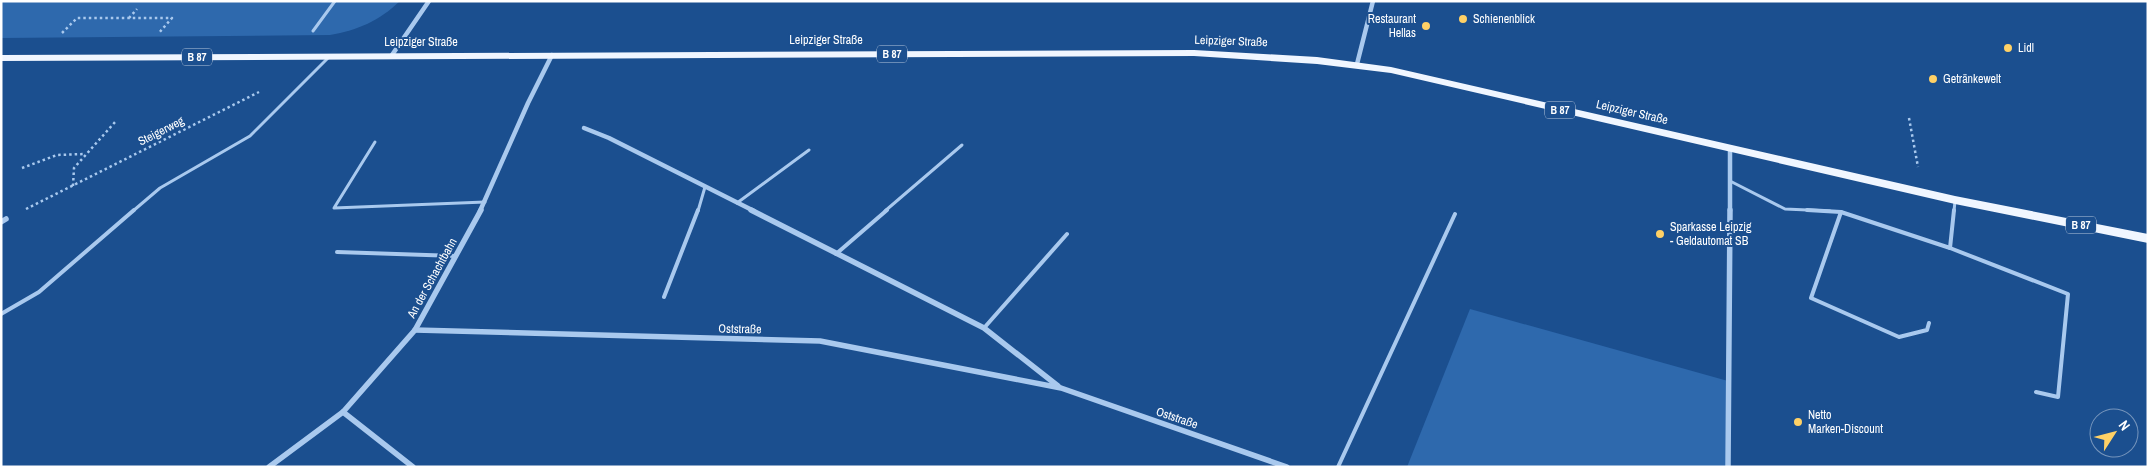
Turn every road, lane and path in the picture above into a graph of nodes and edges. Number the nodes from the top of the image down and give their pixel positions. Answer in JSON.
{"nodes":[{"id":1,"x":335,"y":1,"type":"edge"},
{"id":2,"x":428,"y":1,"type":"edge"},
{"id":3,"x":1373,"y":1,"type":"edge"},
{"id":4,"x":137,"y":9,"type":"dead end"},
{"id":5,"x":128,"y":18,"type":"junction"},
{"id":6,"x":162,"y":28,"type":"dead end"},
{"id":7,"x":66,"y":29,"type":"dead end"},
{"id":8,"x":313,"y":31,"type":"dead end"},
{"id":9,"x":392,"y":55,"type":"junction"},
{"id":10,"x":552,"y":55,"type":"junction"},
{"id":11,"x":329,"y":57,"type":"junction"},
{"id":12,"x":1,"y":58,"type":"edge"},
{"id":13,"x":1357,"y":64,"type":"junction"},
{"id":14,"x":267,"y":88,"type":"dead end"},
{"id":15,"x":1909,"y":118,"type":"dead end"},
{"id":16,"x":116,"y":121,"type":"dead end"},
{"id":17,"x":584,"y":128,"type":"dead end"},
{"id":18,"x":374,"y":142,"type":"dead end"},
{"id":19,"x":962,"y":145,"type":"dead end"},
{"id":20,"x":809,"y":150,"type":"dead end"},
{"id":21,"x":1730,"y":150,"type":"junction"},
{"id":22,"x":86,"y":154,"type":"junction"},
{"id":23,"x":22,"y":168,"type":"dead end"},
{"id":24,"x":1730,"y":181,"type":"junction"},
{"id":25,"x":73,"y":186,"type":"junction"},
{"id":26,"x":705,"y":187,"type":"junction"},
{"id":27,"x":1922,"y":192,"type":"junction"},
{"id":28,"x":1955,"y":200,"type":"junction"},
{"id":29,"x":485,"y":202,"type":"junction"},
{"id":30,"x":737,"y":203,"type":"junction"},
{"id":31,"x":1841,"y":212,"type":"junction"},
{"id":32,"x":1455,"y":214,"type":"dead end"},
{"id":33,"x":4,"y":220,"type":"edge"},
{"id":34,"x":1067,"y":234,"type":"dead end"},
{"id":35,"x":2148,"y":239,"type":"edge"},
{"id":36,"x":1950,"y":248,"type":"junction"},
{"id":37,"x":338,"y":252,"type":"dead end"},
{"id":38,"x":836,"y":254,"type":"junction"},
{"id":39,"x":456,"y":256,"type":"junction"},
{"id":40,"x":664,"y":297,"type":"dead end"},
{"id":41,"x":1,"y":314,"type":"edge"},
{"id":42,"x":1929,"y":324,"type":"dead end"},
{"id":43,"x":984,"y":328,"type":"junction"},
{"id":44,"x":415,"y":330,"type":"junction"},
{"id":45,"x":1061,"y":388,"type":"junction"},
{"id":46,"x":2036,"y":392,"type":"dead end"},
{"id":47,"x":343,"y":412,"type":"junction"},
{"id":48,"x":269,"y":467,"type":"edge"},
{"id":49,"x":413,"y":467,"type":"edge"},
{"id":50,"x":1287,"y":467,"type":"edge"},
{"id":51,"x":1338,"y":467,"type":"edge"},
{"id":52,"x":1728,"y":467,"type":"edge"}],
"edges":[{"from":1,"to":8,"type":"lane"},
{"from":2,"to":9,"type":"street"},
{"from":3,"to":13,"type":"street"},
{"from":4,"to":5,"type":"path"},
{"from":5,"to":6,"type":"path"},
{"from":5,"to":7,"type":"path"},
{"from":9,"to":10,"type":"main road","name":"Leipziger Straße","number":"B 87"},
{"from":9,"to":11,"type":"main road","name":"Leipziger Straße","number":"B 87"},
{"from":10,"to":13,"type":"main road","name":"Leipziger Straße","number":"B 87"},
{"from":10,"to":29,"type":"street","name":"An der Schachtbahn"},
{"from":11,"to":12,"type":"main road","name":"Leipziger Straße","number":"B 87"},
{"from":11,"to":41,"type":"lane"},
{"from":13,"to":21,"type":"main road","name":"Leipziger Straße","number":"B 87"},
{"from":14,"to":25,"type":"path","name":"Steigerweg"},
{"from":15,"to":27,"type":"path"},
{"from":16,"to":22,"type":"path"},
{"from":17,"to":26,"type":"street","name":"Oststraße"},
{"from":18,"to":29,"type":"lane"},
{"from":19,"to":38,"type":"lane"},
{"from":20,"to":30,"type":"lane"},
{"from":21,"to":24,"type":"street"},
{"from":21,"to":27,"type":"main road","name":"Leipziger Straße","number":"B 87"},
{"from":22,"to":23,"type":"path"},
{"from":22,"to":25,"type":"path"},
{"from":24,"to":31,"type":"lane"},
{"from":24,"to":52,"type":"street"},
{"from":25,"to":33,"type":"path","name":"Steigerweg"},
{"from":26,"to":30,"type":"street","name":"Oststraße"},
{"from":26,"to":40,"type":"lane"},
{"from":27,"to":28,"type":"main road","name":"Leipziger Straße","number":"B 87"},
{"from":28,"to":35,"type":"main road","name":"Leipziger Straße","number":"B 87"},
{"from":28,"to":36,"type":"lane"},
{"from":29,"to":39,"type":"street","name":"An der Schachtbahn"},
{"from":30,"to":38,"type":"street","name":"Oststraße"},
{"from":31,"to":36,"type":"lane"},
{"from":31,"to":42,"type":"lane"},
{"from":32,"to":51,"type":"lane"},
{"from":34,"to":43,"type":"lane"},
{"from":36,"to":46,"type":"lane"},
{"from":37,"to":39,"type":"lane"},
{"from":38,"to":43,"type":"street","name":"Oststraße"},
{"from":39,"to":44,"type":"street","name":"An der Schachtbahn"},
{"from":43,"to":45,"type":"street","name":"Oststraße"},
{"from":44,"to":45,"type":"street","name":"Oststraße"},
{"from":44,"to":47,"type":"street","name":"An der Schachtbahn"},
{"from":45,"to":50,"type":"street","name":"Oststraße"},
{"from":47,"to":48,"type":"street","name":"An der Schachtbahn"},
{"from":47,"to":49,"type":"street"}]}
